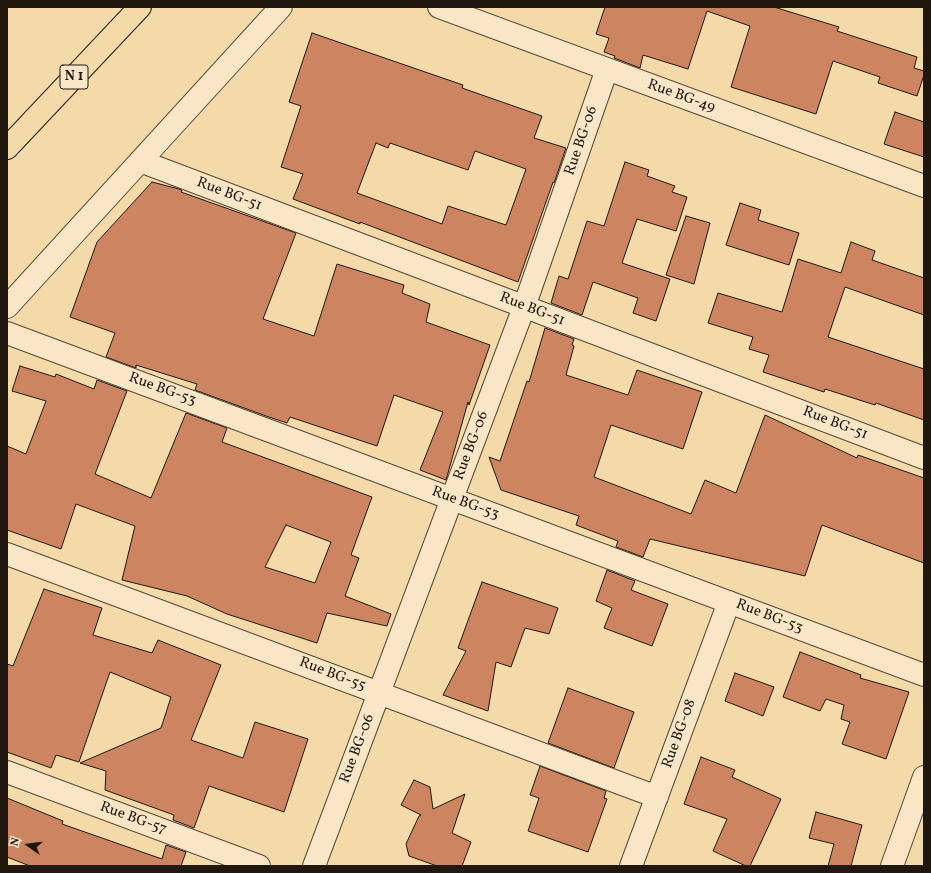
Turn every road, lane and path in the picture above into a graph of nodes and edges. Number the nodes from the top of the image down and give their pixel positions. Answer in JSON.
{"nodes":[{"id":1,"x":140,"y":7,"type":"edge"},
{"id":2,"x":281,"y":7,"type":"edge"},
{"id":3,"x":439,"y":7,"type":"edge"},
{"id":4,"x":607,"y":69,"type":"junction"},
{"id":5,"x":7,"y":148,"type":"edge"},
{"id":6,"x":140,"y":161,"type":"junction"},
{"id":7,"x":924,"y":186,"type":"edge"},
{"id":8,"x":7,"y":307,"type":"edge"},
{"id":9,"x":524,"y":307,"type":"junction"},
{"id":10,"x":7,"y":333,"type":"edge"},
{"id":11,"x":924,"y":458,"type":"edge"},
{"id":12,"x":452,"y":499,"type":"junction"},
{"id":13,"x":7,"y":554,"type":"edge"},
{"id":14,"x":729,"y":602,"type":"junction"},
{"id":15,"x":924,"y":675,"type":"edge"},
{"id":16,"x":380,"y":693,"type":"junction"},
{"id":17,"x":7,"y":772,"type":"edge"},
{"id":18,"x":924,"y":777,"type":"edge"},
{"id":19,"x":657,"y":797,"type":"junction"},
{"id":20,"x":897,"y":864,"type":"edge"},
{"id":21,"x":259,"y":866,"type":"edge"},
{"id":22,"x":314,"y":866,"type":"edge"},
{"id":23,"x":631,"y":866,"type":"edge"}],
"edges":[{"from":1,"to":5,"type":"highway","number":"N 1"},
{"from":2,"to":6,"type":"street"},
{"from":3,"to":4,"type":"street","name":"Rue BG-49"},
{"from":4,"to":7,"type":"street","name":"Rue BG-49"},
{"from":4,"to":9,"type":"street","name":"Rue BG-06"},
{"from":6,"to":8,"type":"street"},
{"from":6,"to":9,"type":"street","name":"Rue BG-51"},
{"from":9,"to":11,"type":"street","name":"Rue BG-51"},
{"from":9,"to":12,"type":"street","name":"Rue BG-06"},
{"from":10,"to":12,"type":"street","name":"Rue BG-53"},
{"from":12,"to":14,"type":"street","name":"Rue BG-53"},
{"from":12,"to":16,"type":"street","name":"Rue BG-06"},
{"from":13,"to":16,"type":"street","name":"Rue BG-55"},
{"from":14,"to":15,"type":"street","name":"Rue BG-53"},
{"from":14,"to":19,"type":"street","name":"Rue BG-08"},
{"from":16,"to":19,"type":"street","name":"Rue BG-55"},
{"from":16,"to":22,"type":"street","name":"Rue BG-06"},
{"from":17,"to":21,"type":"street","name":"Rue BG-57"},
{"from":18,"to":20,"type":"street"},
{"from":19,"to":23,"type":"street","name":"Rue BG-08"}]}
